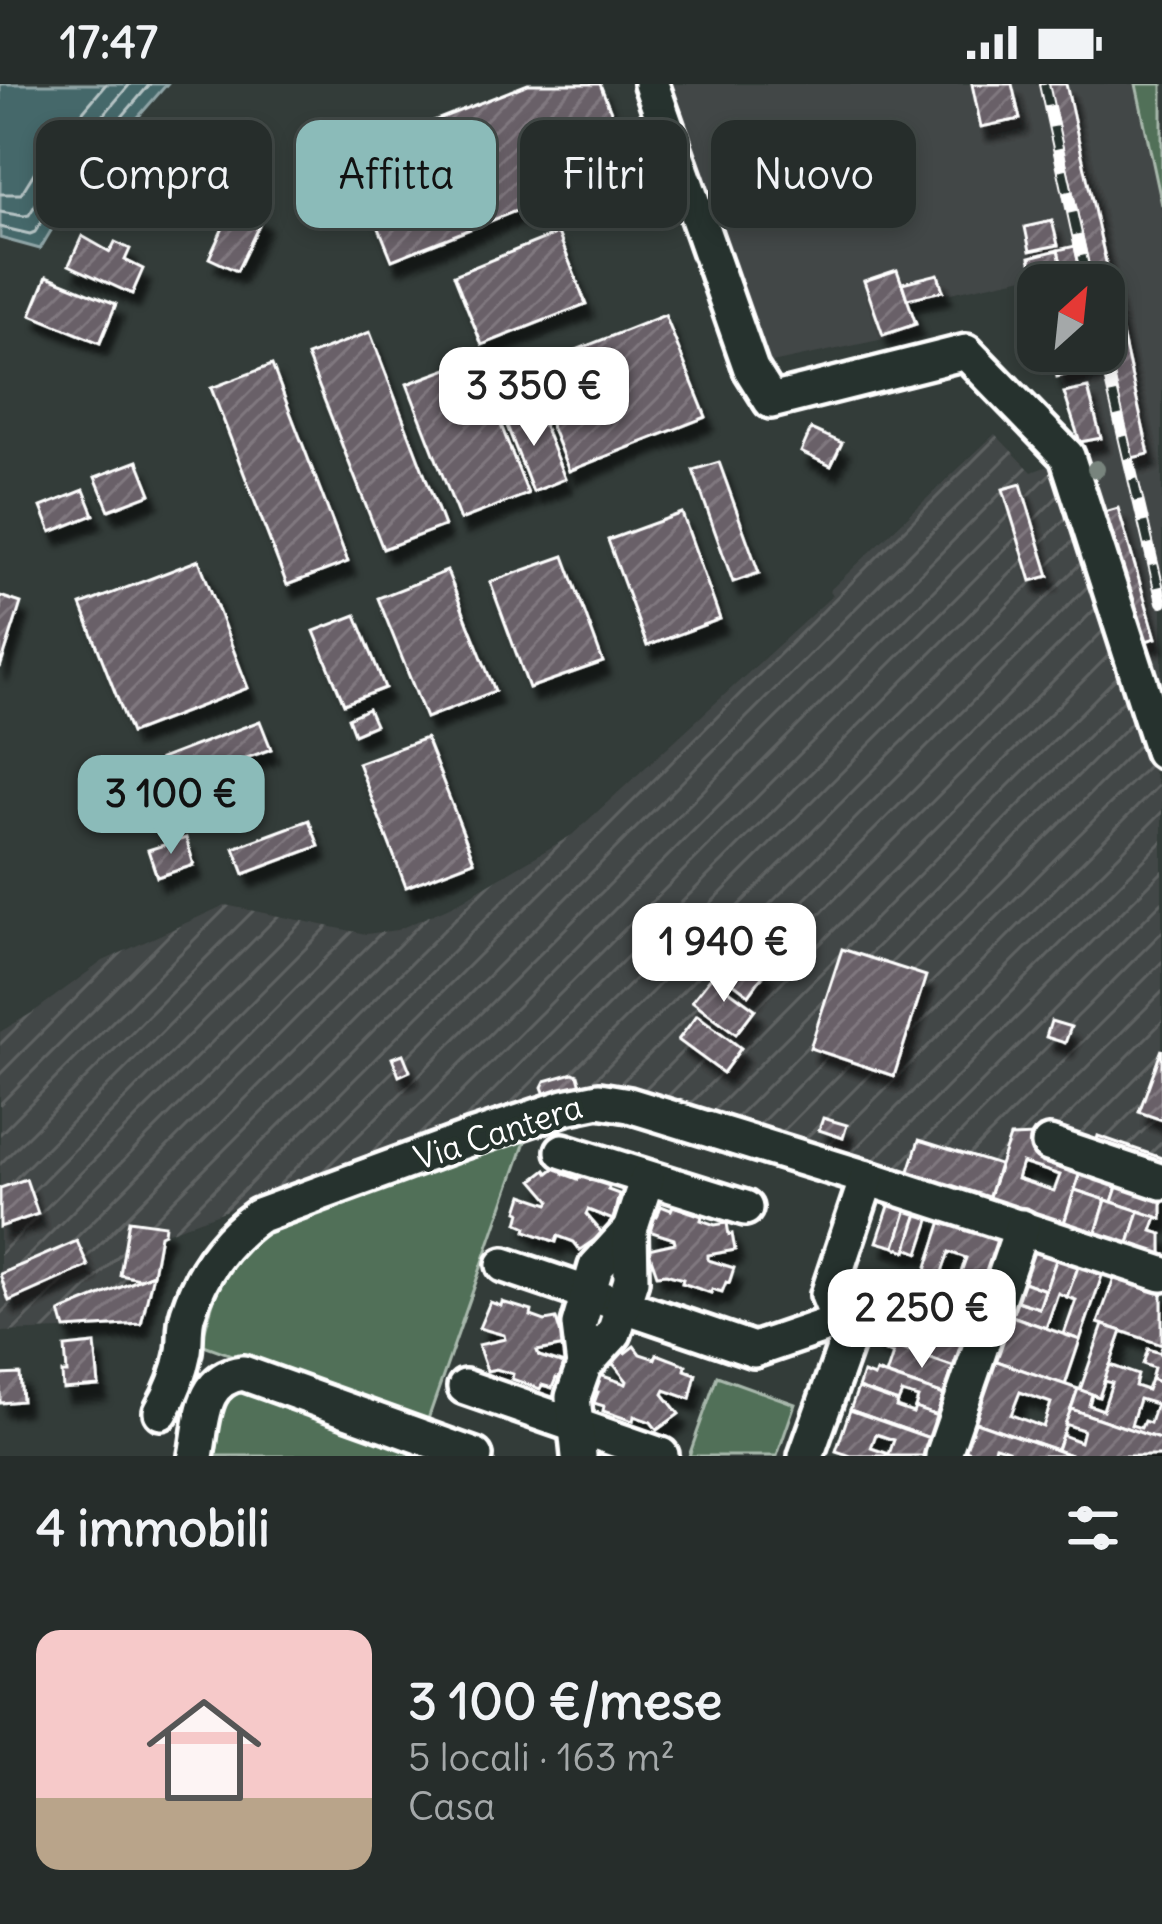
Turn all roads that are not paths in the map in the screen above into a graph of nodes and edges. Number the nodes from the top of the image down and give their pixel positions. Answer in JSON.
{"nodes":[{"id":1,"x":651,"y":84,"type":"edge"},
{"id":2,"x":1162,"y":751,"type":"edge"},
{"id":3,"x":1049,"y":1144,"type":"dead end"},
{"id":4,"x":562,"y":1151,"type":"dead end"},
{"id":5,"x":647,"y":1178,"type":"junction"},
{"id":6,"x":867,"y":1178,"type":"junction"},
{"id":7,"x":1162,"y":1182,"type":"edge"},
{"id":8,"x":745,"y":1208,"type":"dead end"},
{"id":9,"x":1022,"y":1227,"type":"junction"},
{"id":10,"x":630,"y":1230,"type":"junction"},
{"id":11,"x":505,"y":1265,"type":"dead end"},
{"id":12,"x":1162,"y":1274,"type":"edge"},
{"id":13,"x":588,"y":1294,"type":"junction"},
{"id":14,"x":623,"y":1306,"type":"junction"},
{"id":15,"x":839,"y":1321,"type":"junction"},
{"id":16,"x":584,"y":1366,"type":"junction"},
{"id":17,"x":465,"y":1387,"type":"dead end"},
{"id":18,"x":161,"y":1412,"type":"dead end"},
{"id":19,"x":576,"y":1440,"type":"edge"},
{"id":20,"x":661,"y":1454,"type":"edge"},
{"id":21,"x":196,"y":1456,"type":"edge"},
{"id":22,"x":475,"y":1456,"type":"edge"},
{"id":23,"x":806,"y":1456,"type":"edge"},
{"id":24,"x":943,"y":1456,"type":"edge"}],
"edges":[{"from":1,"to":2,"type":"street"},
{"from":3,"to":7,"type":"street"},
{"from":4,"to":5,"type":"street"},
{"from":5,"to":8,"type":"street"},
{"from":5,"to":10,"type":"street"},
{"from":6,"to":9,"type":"street","name":"Via Cantera"},
{"from":6,"to":15,"type":"street"},
{"from":6,"to":18,"type":"street","name":"Via Cantera"},
{"from":9,"to":12,"type":"street","name":"Via Cantera"},
{"from":9,"to":24,"type":"street"},
{"from":10,"to":13,"type":"street"},
{"from":10,"to":14,"type":"street"},
{"from":11,"to":13,"type":"street"},
{"from":13,"to":14,"type":"street"},
{"from":13,"to":16,"type":"street"},
{"from":14,"to":15,"type":"street"},
{"from":14,"to":16,"type":"street"},
{"from":15,"to":23,"type":"street"},
{"from":16,"to":19,"type":"street"},
{"from":17,"to":19,"type":"street"},
{"from":19,"to":20,"type":"street"},
{"from":21,"to":22,"type":"street"}]}
